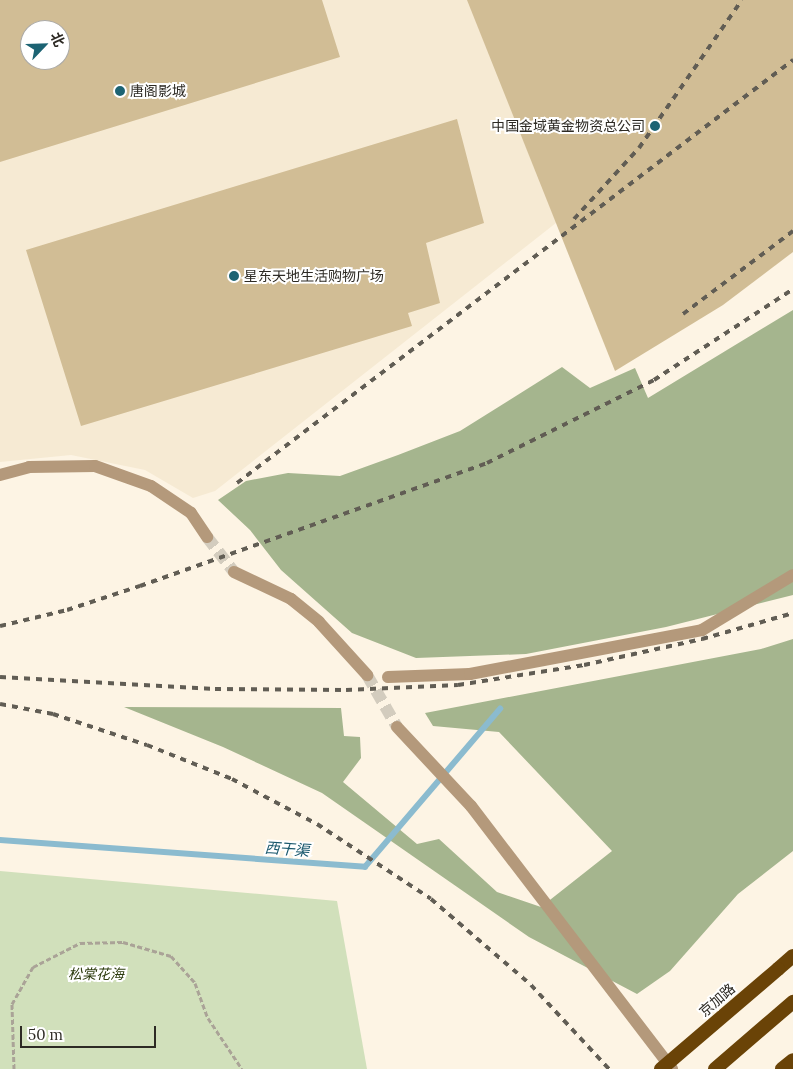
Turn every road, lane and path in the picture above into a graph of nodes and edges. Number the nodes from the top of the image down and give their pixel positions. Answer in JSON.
{"nodes":[{"id":1,"x":0,"y":475,"type":"edge"},
{"id":2,"x":207,"y":537,"type":"tunnel mouth"},
{"id":3,"x":234,"y":572,"type":"tunnel mouth"},
{"id":4,"x":793,"y":575,"type":"edge"},
{"id":5,"x":367,"y":675,"type":"tunnel mouth"},
{"id":6,"x":388,"y":677,"type":"dead end"},
{"id":7,"x":397,"y":727,"type":"tunnel mouth"},
{"id":8,"x":793,"y":956,"type":"edge"},
{"id":9,"x":793,"y":1002,"type":"edge"},
{"id":10,"x":793,"y":1060,"type":"edge"},
{"id":11,"x":14,"y":1069,"type":"edge"},
{"id":12,"x":242,"y":1069,"type":"edge"},
{"id":13,"x":661,"y":1069,"type":"edge"},
{"id":14,"x":672,"y":1069,"type":"edge"},
{"id":15,"x":715,"y":1069,"type":"edge"},
{"id":16,"x":782,"y":1069,"type":"edge"}],
"edges":[{"from":1,"to":2,"type":"street"},
{"from":3,"to":5,"type":"street"},
{"from":4,"to":6,"type":"street"},
{"from":7,"to":14,"type":"street"},
{"from":8,"to":13,"type":"highway","name":"京加路","bridge":true},
{"from":9,"to":15,"type":"highway"},
{"from":10,"to":16,"type":"highway"},
{"from":11,"to":12,"type":"path"}]}
